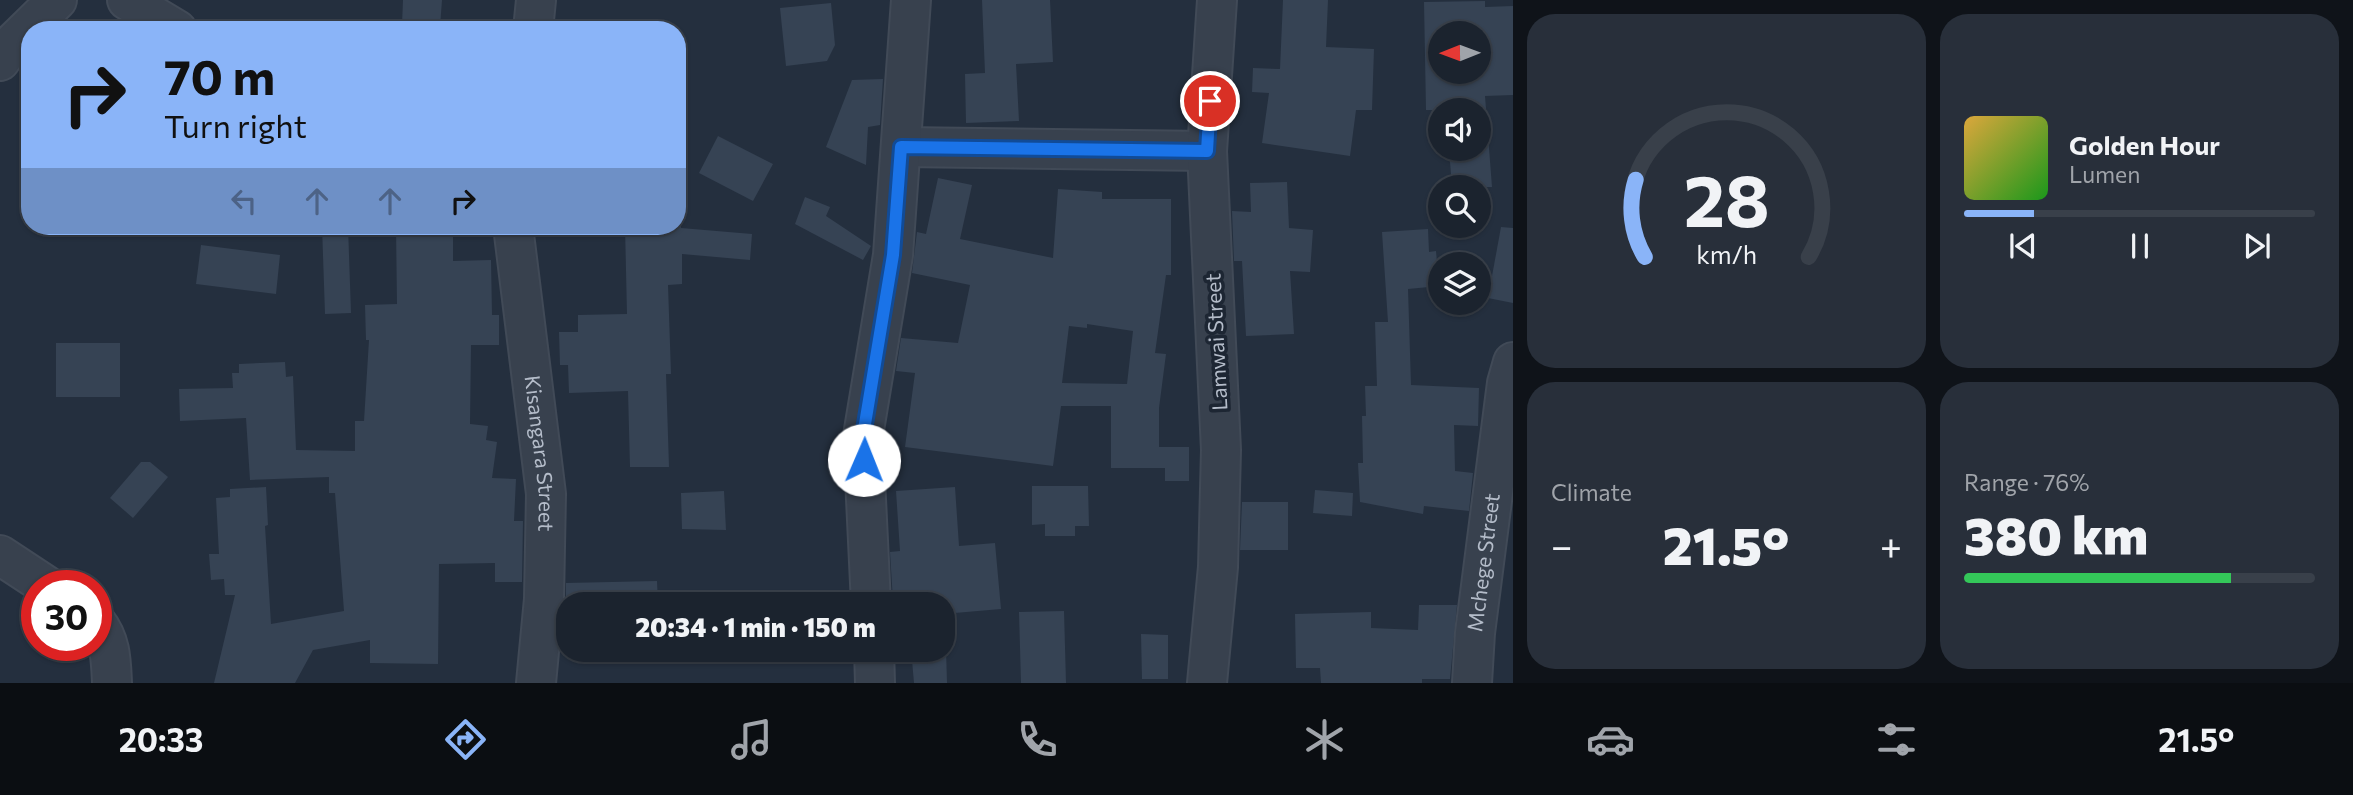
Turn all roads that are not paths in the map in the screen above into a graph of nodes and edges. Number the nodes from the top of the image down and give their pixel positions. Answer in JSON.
{"nodes":[{"id":1,"x":57,"y":0,"type":"edge"},
{"id":2,"x":127,"y":0,"type":"edge"},
{"id":3,"x":536,"y":0,"type":"edge"},
{"id":4,"x":911,"y":0,"type":"edge"},
{"id":5,"x":1217,"y":0,"type":"edge"},
{"id":6,"x":36,"y":21,"type":"edge"},
{"id":7,"x":162,"y":21,"type":"edge"},
{"id":8,"x":534,"y":21,"type":"edge"},
{"id":9,"x":21,"y":35,"type":"edge"},
{"id":10,"x":0,"y":61,"type":"edge"},
{"id":11,"x":901,"y":147,"type":"junction"},
{"id":12,"x":1207,"y":151,"type":"junction"},
{"id":13,"x":514,"y":235,"type":"edge"},
{"id":14,"x":1513,"y":362,"type":"edge"},
{"id":15,"x":0,"y":555,"type":"edge"},
{"id":16,"x":23,"y":570,"type":"edge"},
{"id":17,"x":871,"y":592,"type":"edge"},
{"id":18,"x":111,"y":661,"type":"edge"},
{"id":19,"x":875,"y":662,"type":"edge"},
{"id":20,"x":112,"y":683,"type":"edge"},
{"id":21,"x":536,"y":683,"type":"edge"},
{"id":22,"x":876,"y":683,"type":"edge"},
{"id":23,"x":1207,"y":683,"type":"edge"},
{"id":24,"x":1472,"y":683,"type":"edge"}],
"edges":[{"from":1,"to":6,"type":"street"},
{"from":2,"to":7,"type":"street"},
{"from":3,"to":8,"type":"street"},
{"from":4,"to":11,"type":"street"},
{"from":5,"to":12,"type":"street","name":"Lamwai Street"},
{"from":9,"to":10,"type":"street"},
{"from":11,"to":12,"type":"street"},
{"from":11,"to":17,"type":"street"},
{"from":12,"to":23,"type":"street","name":"Lamwai Street"},
{"from":13,"to":21,"type":"street","name":"Kisangara Street"},
{"from":14,"to":24,"type":"street","name":"Mchege Street"},
{"from":15,"to":16,"type":"street"},
{"from":18,"to":20,"type":"street"},
{"from":19,"to":22,"type":"street"}]}
